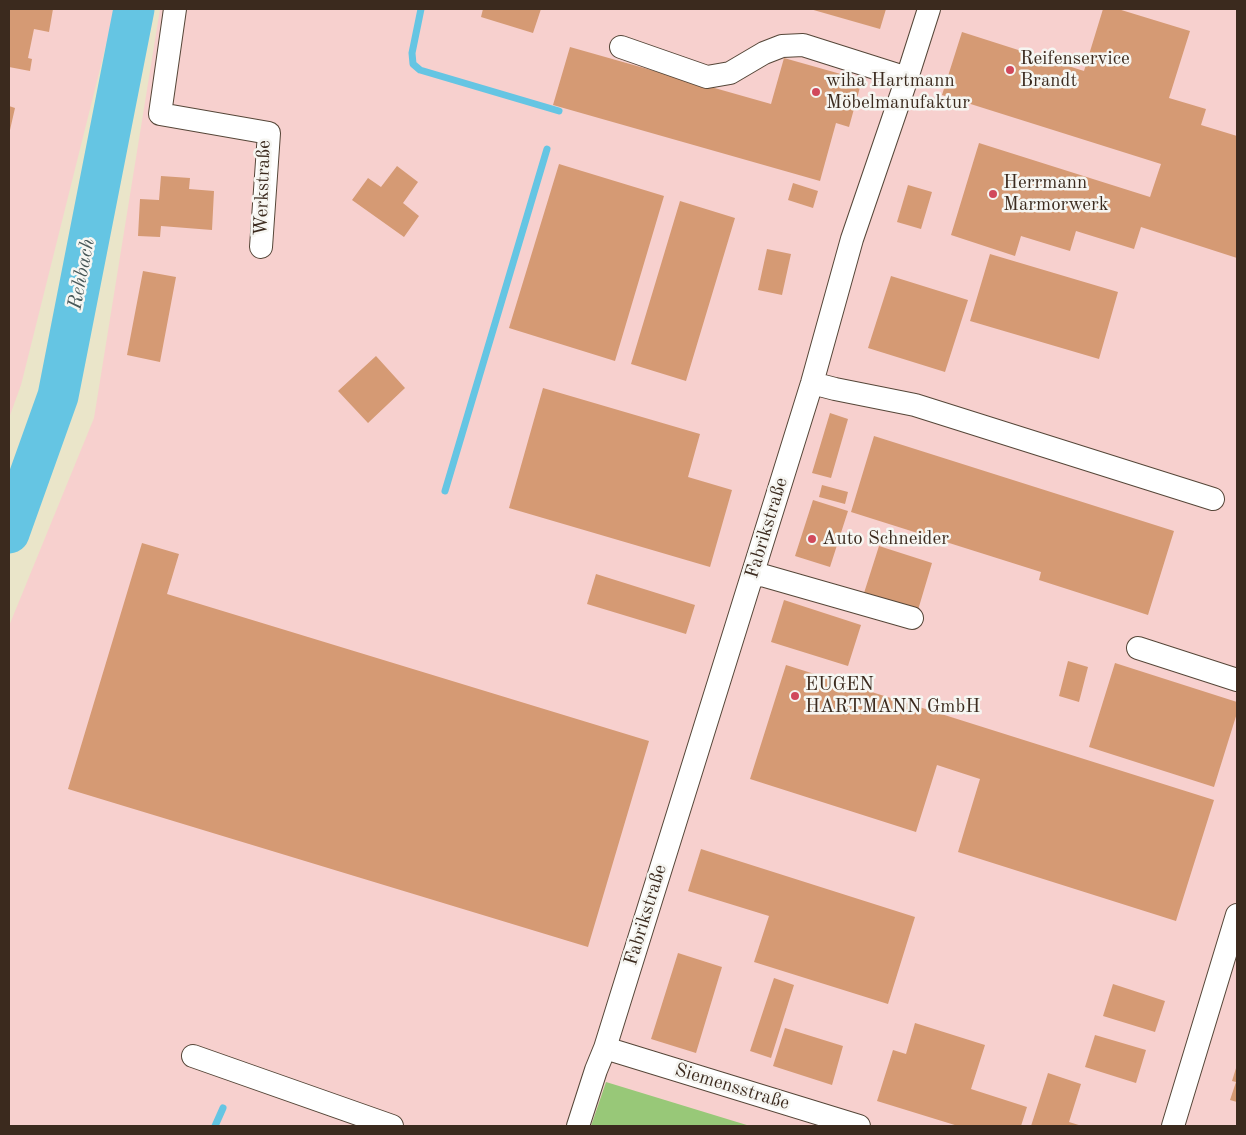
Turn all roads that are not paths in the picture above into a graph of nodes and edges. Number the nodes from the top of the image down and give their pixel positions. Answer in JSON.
{"nodes":[{"id":1,"x":175,"y":9,"type":"edge"},
{"id":2,"x":929,"y":9,"type":"edge"},
{"id":3,"x":621,"y":47,"type":"dead end"},
{"id":4,"x":907,"y":78,"type":"junction"},
{"id":5,"x":261,"y":247,"type":"dead end"},
{"id":6,"x":812,"y":383,"type":"junction"},
{"id":7,"x":1213,"y":499,"type":"dead end"},
{"id":8,"x":752,"y":574,"type":"junction"},
{"id":9,"x":912,"y":618,"type":"dead end"},
{"id":10,"x":1138,"y":648,"type":"dead end"},
{"id":11,"x":1237,"y":680,"type":"edge"},
{"id":12,"x":1237,"y":915,"type":"edge"},
{"id":13,"x":605,"y":1048,"type":"junction"},
{"id":14,"x":193,"y":1056,"type":"dead end"},
{"id":15,"x":392,"y":1126,"type":"edge"},
{"id":16,"x":578,"y":1126,"type":"edge"},
{"id":17,"x":859,"y":1126,"type":"edge"},
{"id":18,"x":1173,"y":1126,"type":"edge"}],
"edges":[{"from":1,"to":5,"type":"street","name":"Werkstraße"},
{"from":2,"to":4,"type":"street","name":"Fabrikstraße"},
{"from":3,"to":4,"type":"street"},
{"from":4,"to":6,"type":"street","name":"Fabrikstraße"},
{"from":6,"to":7,"type":"street"},
{"from":6,"to":8,"type":"street","name":"Fabrikstraße"},
{"from":8,"to":9,"type":"street"},
{"from":8,"to":13,"type":"street","name":"Fabrikstraße"},
{"from":10,"to":11,"type":"street"},
{"from":12,"to":18,"type":"street"},
{"from":13,"to":16,"type":"street","name":"Fabrikstraße"},
{"from":13,"to":17,"type":"street","name":"Siemensstraße"},
{"from":14,"to":15,"type":"street"}]}
